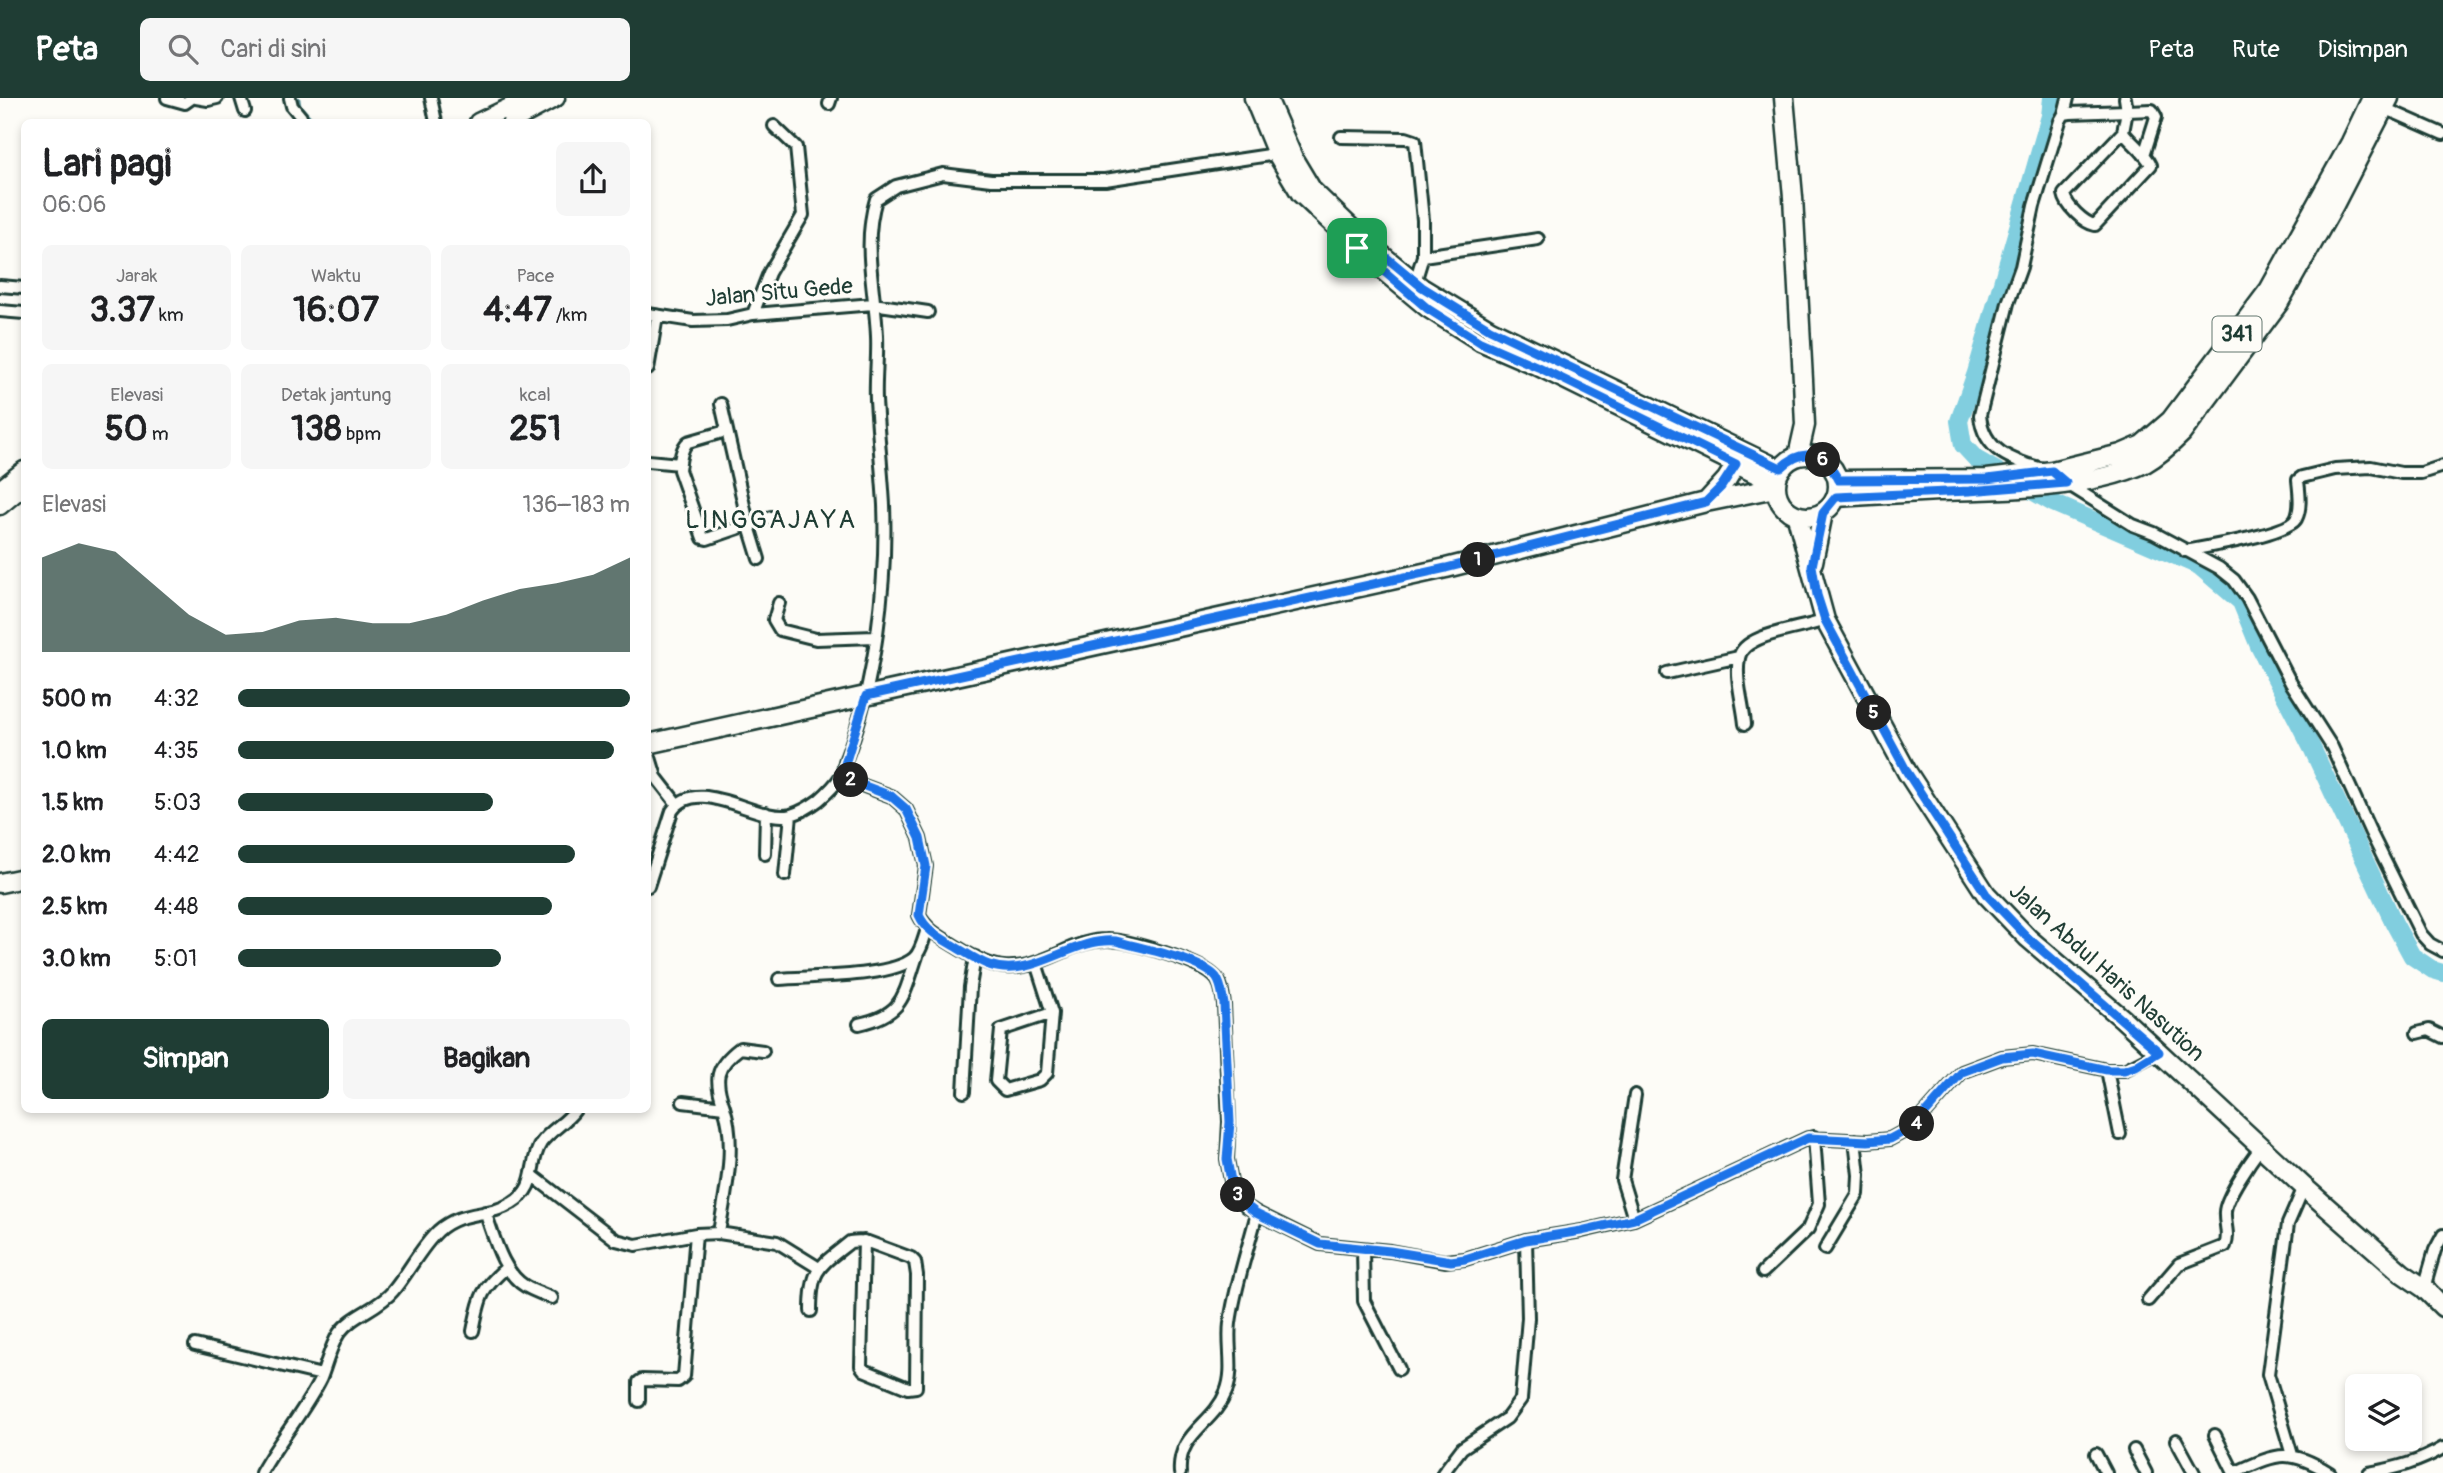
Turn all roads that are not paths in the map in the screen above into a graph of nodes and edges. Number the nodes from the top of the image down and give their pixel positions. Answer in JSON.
{"nodes":[{"id":1,"x":167,"y":98,"type":"edge"},
{"id":2,"x":194,"y":98,"type":"edge"},
{"id":3,"x":217,"y":98,"type":"edge"},
{"id":4,"x":241,"y":98,"type":"edge"},
{"id":5,"x":290,"y":98,"type":"edge"},
{"id":6,"x":430,"y":98,"type":"edge"},
{"id":7,"x":528,"y":98,"type":"edge"},
{"id":8,"x":556,"y":98,"type":"edge"},
{"id":9,"x":1253,"y":98,"type":"edge"},
{"id":10,"x":1268,"y":98,"type":"edge"},
{"id":11,"x":1784,"y":98,"type":"edge"},
{"id":12,"x":2068,"y":98,"type":"edge"},
{"id":13,"x":2085,"y":98,"type":"edge"},
{"id":14,"x":2125,"y":98,"type":"edge"},
{"id":15,"x":2382,"y":101,"type":"edge"},
{"id":16,"x":245,"y":111,"type":"dead end"},
{"id":17,"x":2086,"y":111,"type":"junction"},
{"id":18,"x":2127,"y":111,"type":"junction"},
{"id":19,"x":2064,"y":114,"type":"junction"},
{"id":20,"x":301,"y":117,"type":"dead end"},
{"id":21,"x":435,"y":119,"type":"edge"},
{"id":22,"x":484,"y":119,"type":"edge"},
{"id":23,"x":517,"y":119,"type":"edge"},
{"id":24,"x":774,"y":125,"type":"dead end"},
{"id":25,"x":2123,"y":132,"type":"junction"},
{"id":26,"x":2443,"y":134,"type":"edge"},
{"id":27,"x":1341,"y":137,"type":"dead end"},
{"id":28,"x":1276,"y":153,"type":"junction"},
{"id":29,"x":2144,"y":155,"type":"junction"},
{"id":30,"x":1538,"y":239,"type":"dead end"},
{"id":31,"x":1361,"y":243,"type":"junction"},
{"id":32,"x":1423,"y":256,"type":"junction"},
{"id":33,"x":1415,"y":282,"type":"junction"},
{"id":34,"x":0,"y":286,"type":"edge"},
{"id":35,"x":21,"y":288,"type":"edge"},
{"id":36,"x":873,"y":304,"type":"junction"},
{"id":37,"x":0,"y":311,"type":"edge"},
{"id":38,"x":21,"y":313,"type":"edge"},
{"id":39,"x":928,"y":313,"type":"dead end"},
{"id":40,"x":753,"y":314,"type":"junction"},
{"id":41,"x":652,"y":315,"type":"edge"},
{"id":42,"x":1485,"y":335,"type":"junction"},
{"id":43,"x":721,"y":404,"type":"dead end"},
{"id":44,"x":1805,"y":425,"type":"junction"},
{"id":45,"x":726,"y":431,"type":"junction"},
{"id":46,"x":1798,"y":456,"type":"junction"},
{"id":47,"x":1821,"y":458,"type":"junction"},
{"id":48,"x":651,"y":462,"type":"edge"},
{"id":49,"x":1736,"y":464,"type":"junction"},
{"id":50,"x":2443,"y":466,"type":"edge"},
{"id":51,"x":651,"y":467,"type":"edge"},
{"id":52,"x":679,"y":467,"type":"junction"},
{"id":53,"x":21,"y":472,"type":"edge"},
{"id":54,"x":1777,"y":480,"type":"junction"},
{"id":55,"x":2056,"y":480,"type":"junction"},
{"id":56,"x":2018,"y":482,"type":"junction"},
{"id":57,"x":1967,"y":485,"type":"junction"},
{"id":58,"x":21,"y":488,"type":"edge"},
{"id":59,"x":0,"y":489,"type":"edge"},
{"id":60,"x":1837,"y":489,"type":"junction"},
{"id":61,"x":1742,"y":496,"type":"junction"},
{"id":62,"x":1706,"y":502,"type":"junction"},
{"id":63,"x":0,"y":506,"type":"edge"},
{"id":64,"x":1791,"y":512,"type":"junction"},
{"id":65,"x":1823,"y":513,"type":"junction"},
{"id":66,"x":771,"y":517,"type":"dead end"},
{"id":67,"x":748,"y":523,"type":"junction"},
{"id":68,"x":2185,"y":551,"type":"junction"},
{"id":69,"x":759,"y":559,"type":"dead end"},
{"id":70,"x":1812,"y":566,"type":"junction"},
{"id":71,"x":779,"y":603,"type":"dead end"},
{"id":72,"x":1825,"y":620,"type":"junction"},
{"id":73,"x":875,"y":637,"type":"junction"},
{"id":74,"x":1739,"y":657,"type":"junction"},
{"id":75,"x":1667,"y":673,"type":"dead end"},
{"id":76,"x":866,"y":696,"type":"junction"},
{"id":77,"x":1745,"y":724,"type":"dead end"},
{"id":78,"x":651,"y":743,"type":"edge"},
{"id":79,"x":651,"y":761,"type":"edge"},
{"id":80,"x":841,"y":777,"type":"junction"},
{"id":81,"x":677,"y":804,"type":"junction"},
{"id":82,"x":766,"y":813,"type":"junction"},
{"id":83,"x":791,"y":815,"type":"junction"},
{"id":84,"x":765,"y":854,"type":"dead end"},
{"id":85,"x":651,"y":876,"type":"edge"},
{"id":86,"x":785,"y":876,"type":"dead end"},
{"id":87,"x":21,"y":879,"type":"edge"},
{"id":88,"x":0,"y":883,"type":"edge"},
{"id":89,"x":927,"y":929,"type":"junction"},
{"id":90,"x":2443,"y":951,"type":"edge"},
{"id":91,"x":917,"y":956,"type":"junction"},
{"id":92,"x":975,"y":957,"type":"junction"},
{"id":93,"x":1036,"y":963,"type":"junction"},
{"id":94,"x":779,"y":979,"type":"dead end"},
{"id":95,"x":1052,"y":1013,"type":"junction"},
{"id":96,"x":859,"y":1024,"type":"dead end"},
{"id":97,"x":2417,"y":1033,"type":"dead end"},
{"id":98,"x":2443,"y":1037,"type":"edge"},
{"id":99,"x":763,"y":1051,"type":"dead end"},
{"id":100,"x":2159,"y":1052,"type":"junction"},
{"id":101,"x":2107,"y":1070,"type":"junction"},
{"id":102,"x":964,"y":1092,"type":"dead end"},
{"id":103,"x":1635,"y":1095,"type":"dead end"},
{"id":104,"x":683,"y":1102,"type":"dead end"},
{"id":105,"x":724,"y":1107,"type":"junction"},
{"id":106,"x":573,"y":1113,"type":"edge"},
{"id":107,"x":2119,"y":1134,"type":"dead end"},
{"id":108,"x":1814,"y":1137,"type":"junction"},
{"id":109,"x":1856,"y":1140,"type":"junction"},
{"id":110,"x":2261,"y":1147,"type":"junction"},
{"id":111,"x":533,"y":1176,"type":"junction"},
{"id":112,"x":2304,"y":1187,"type":"junction"},
{"id":113,"x":485,"y":1212,"type":"junction"},
{"id":114,"x":1256,"y":1213,"type":"junction"},
{"id":115,"x":1634,"y":1219,"type":"junction"},
{"id":116,"x":719,"y":1233,"type":"junction"},
{"id":117,"x":696,"y":1234,"type":"junction"},
{"id":118,"x":2443,"y":1235,"type":"edge"},
{"id":119,"x":1526,"y":1240,"type":"junction"},
{"id":120,"x":864,"y":1241,"type":"junction"},
{"id":121,"x":1363,"y":1249,"type":"junction"},
{"id":122,"x":1825,"y":1249,"type":"dead end"},
{"id":123,"x":507,"y":1267,"type":"junction"},
{"id":124,"x":818,"y":1268,"type":"junction"},
{"id":125,"x":1763,"y":1272,"type":"dead end"},
{"id":126,"x":2424,"y":1288,"type":"junction"},
{"id":127,"x":552,"y":1297,"type":"dead end"},
{"id":128,"x":2148,"y":1300,"type":"dead end"},
{"id":129,"x":2443,"y":1307,"type":"edge"},
{"id":130,"x":811,"y":1311,"type":"dead end"},
{"id":131,"x":473,"y":1332,"type":"dead end"},
{"id":132,"x":195,"y":1345,"type":"dead end"},
{"id":133,"x":1399,"y":1369,"type":"dead end"},
{"id":134,"x":322,"y":1375,"type":"junction"},
{"id":135,"x":639,"y":1401,"type":"dead end"},
{"id":136,"x":2215,"y":1436,"type":"dead end"},
{"id":137,"x":2176,"y":1440,"type":"dead end"},
{"id":138,"x":2443,"y":1448,"type":"edge"},
{"id":139,"x":2134,"y":1450,"type":"dead end"},
{"id":140,"x":2096,"y":1454,"type":"dead end"},
{"id":141,"x":2292,"y":1455,"type":"junction"},
{"id":142,"x":261,"y":1473,"type":"edge"},
{"id":143,"x":1180,"y":1473,"type":"edge"},
{"id":144,"x":1443,"y":1473,"type":"edge"},
{"id":145,"x":2106,"y":1473,"type":"edge"},
{"id":146,"x":2146,"y":1473,"type":"edge"},
{"id":147,"x":2194,"y":1473,"type":"edge"},
{"id":148,"x":2234,"y":1473,"type":"edge"},
{"id":149,"x":2330,"y":1473,"type":"edge"},
{"id":150,"x":2369,"y":1473,"type":"edge"}],
"edges":[{"from":1,"to":2,"type":"street"},
{"from":2,"to":3,"type":"street"},
{"from":4,"to":16,"type":"street"},
{"from":5,"to":20,"type":"street"},
{"from":6,"to":21,"type":"street"},
{"from":7,"to":22,"type":"street"},
{"from":8,"to":23,"type":"street"},
{"from":9,"to":28,"type":"street"},
{"from":10,"to":31,"type":"street"},
{"from":11,"to":44,"type":"main road"},
{"from":12,"to":19,"type":"street"},
{"from":13,"to":17,"type":"street"},
{"from":14,"to":18,"type":"street"},
{"from":15,"to":26,"type":"street"},
{"from":15,"to":55,"type":"main road","number":"341"},
{"from":17,"to":18,"type":"street"},
{"from":17,"to":19,"type":"street"},
{"from":18,"to":25,"type":"street"},
{"from":18,"to":29,"type":"street"},
{"from":19,"to":55,"type":"street"},
{"from":24,"to":40,"type":"street"},
{"from":25,"to":29,"type":"street"},
{"from":25,"to":29,"type":"street"},
{"from":27,"to":32,"type":"street"},
{"from":28,"to":31,"type":"street"},
{"from":28,"to":36,"type":"street"},
{"from":30,"to":32,"type":"street"},
{"from":31,"to":33,"type":"street"},
{"from":31,"to":42,"type":"street"},
{"from":32,"to":33,"type":"street"},
{"from":33,"to":42,"type":"street"},
{"from":34,"to":35,"type":"street"},
{"from":36,"to":39,"type":"street","name":"Jalan Situ Gede"},
{"from":36,"to":40,"type":"street","name":"Jalan Situ Gede"},
{"from":36,"to":73,"type":"street"},
{"from":37,"to":38,"type":"street"},
{"from":40,"to":41,"type":"street","name":"Jalan Situ Gede"},
{"from":42,"to":49,"type":"street"},
{"from":42,"to":54,"type":"street"},
{"from":43,"to":45,"type":"street"},
{"from":44,"to":46,"type":"main road"},
{"from":44,"to":47,"type":"main road"},
{"from":45,"to":52,"type":"street"},
{"from":45,"to":67,"type":"street"},
{"from":46,"to":47,"type":"main road"},
{"from":46,"to":54,"type":"main road"},
{"from":47,"to":60,"type":"main road"},
{"from":48,"to":52,"type":"street"},
{"from":49,"to":54,"type":"street"},
{"from":49,"to":62,"type":"main road"},
{"from":50,"to":68,"type":"street"},
{"from":51,"to":52,"type":"street"},
{"from":52,"to":67,"type":"street"},
{"from":53,"to":59,"type":"street"},
{"from":54,"to":61,"type":"main road"},
{"from":54,"to":64,"type":"main road"},
{"from":55,"to":56,"type":"main road","number":"341"},
{"from":55,"to":68,"type":"street"},
{"from":56,"to":57,"type":"main road","number":"341"},
{"from":56,"to":57,"type":"main road","number":"341"},
{"from":57,"to":60,"type":"main road","number":"341"},
{"from":58,"to":63,"type":"street"},
{"from":60,"to":65,"type":"main road"},
{"from":61,"to":62,"type":"main road"},
{"from":61,"to":64,"type":"main road"},
{"from":62,"to":76,"type":"main road"},
{"from":64,"to":65,"type":"main road"},
{"from":64,"to":70,"type":"main road","name":"Jalan Abdul Haris Nasution"},
{"from":65,"to":70,"type":"main road"},
{"from":66,"to":67,"type":"street"},
{"from":67,"to":69,"type":"street"},
{"from":68,"to":90,"type":"street"},
{"from":70,"to":72,"type":"main road","name":"Jalan Abdul Haris Nasution"},
{"from":71,"to":73,"type":"street"},
{"from":72,"to":74,"type":"street"},
{"from":72,"to":100,"type":"main road","name":"Jalan Abdul Haris Nasution"},
{"from":73,"to":76,"type":"street"},
{"from":74,"to":75,"type":"street"},
{"from":74,"to":77,"type":"street"},
{"from":76,"to":78,"type":"main road"},
{"from":76,"to":80,"type":"street"},
{"from":79,"to":81,"type":"street"},
{"from":80,"to":83,"type":"street"},
{"from":80,"to":89,"type":"street"},
{"from":81,"to":82,"type":"street"},
{"from":81,"to":85,"type":"street"},
{"from":82,"to":83,"type":"street"},
{"from":82,"to":84,"type":"street"},
{"from":83,"to":86,"type":"street"},
{"from":87,"to":88,"type":"main road"},
{"from":89,"to":91,"type":"street"},
{"from":89,"to":92,"type":"street"},
{"from":91,"to":94,"type":"street"},
{"from":91,"to":96,"type":"street"},
{"from":92,"to":93,"type":"street"},
{"from":92,"to":102,"type":"street"},
{"from":93,"to":95,"type":"street"},
{"from":93,"to":114,"type":"street"},
{"from":95,"to":95,"type":"street"},
{"from":97,"to":98,"type":"street"},
{"from":99,"to":105,"type":"street"},
{"from":100,"to":101,"type":"street"},
{"from":100,"to":110,"type":"main road","name":"Jalan Abdul Haris Nasution"},
{"from":101,"to":107,"type":"street"},
{"from":101,"to":109,"type":"street"},
{"from":103,"to":115,"type":"street"},
{"from":104,"to":105,"type":"street"},
{"from":105,"to":116,"type":"street"},
{"from":106,"to":111,"type":"street"},
{"from":108,"to":109,"type":"street"},
{"from":108,"to":115,"type":"street"},
{"from":108,"to":125,"type":"street"},
{"from":109,"to":122,"type":"street"},
{"from":110,"to":112,"type":"main road","name":"Jalan Abdul Haris Nasution"},
{"from":110,"to":128,"type":"street"},
{"from":111,"to":113,"type":"street"},
{"from":111,"to":117,"type":"street"},
{"from":112,"to":126,"type":"main road","name":"Jalan Abdul Haris Nasution"},
{"from":112,"to":141,"type":"street"},
{"from":113,"to":123,"type":"street"},
{"from":113,"to":134,"type":"street"},
{"from":114,"to":121,"type":"street"},
{"from":114,"to":143,"type":"street"},
{"from":115,"to":119,"type":"street"},
{"from":116,"to":117,"type":"street"},
{"from":116,"to":124,"type":"street"},
{"from":117,"to":135,"type":"street"},
{"from":118,"to":126,"type":"street"},
{"from":119,"to":121,"type":"street"},
{"from":119,"to":144,"type":"street"},
{"from":120,"to":120,"type":"street"},
{"from":120,"to":124,"type":"street"},
{"from":121,"to":133,"type":"street"},
{"from":123,"to":127,"type":"street"},
{"from":123,"to":131,"type":"street"},
{"from":124,"to":130,"type":"street"},
{"from":126,"to":129,"type":"main road","name":"Jalan Abdul Haris Nasution"},
{"from":132,"to":134,"type":"street"},
{"from":134,"to":142,"type":"street"},
{"from":136,"to":148,"type":"street"},
{"from":137,"to":147,"type":"street"},
{"from":138,"to":150,"type":"street"},
{"from":139,"to":146,"type":"street"},
{"from":140,"to":145,"type":"street"},
{"from":141,"to":148,"type":"street"},
{"from":141,"to":149,"type":"street"}]}
